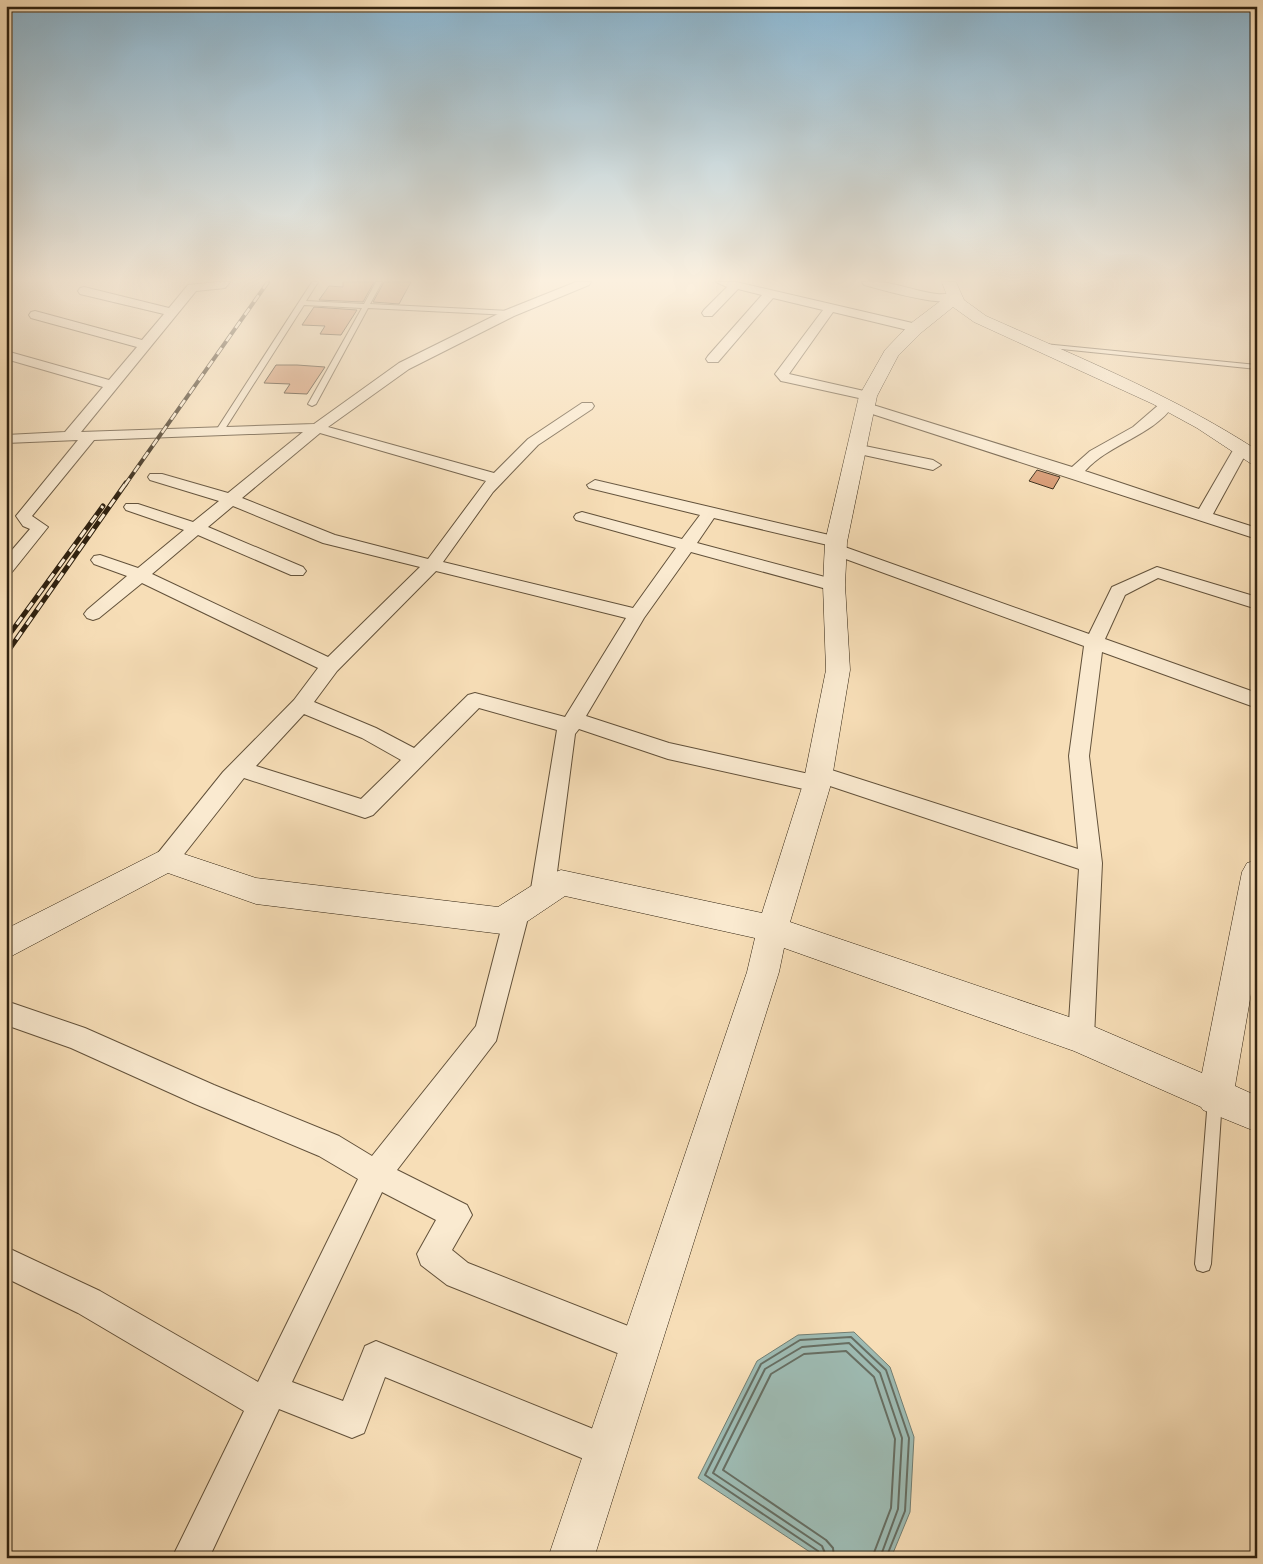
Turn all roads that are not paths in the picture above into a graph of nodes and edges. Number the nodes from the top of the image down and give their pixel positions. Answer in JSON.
{"nodes":[{"id":1,"x":6,"y":355,"type":"edge"},
{"id":2,"x":137,"y":355,"type":"edge"},
{"id":3,"x":269,"y":355,"type":"edge"},
{"id":4,"x":339,"y":355,"type":"edge"},
{"id":5,"x":426,"y":355,"type":"edge"},
{"id":6,"x":717,"y":355,"type":"edge"},
{"id":7,"x":796,"y":355,"type":"edge"},
{"id":8,"x":890,"y":355,"type":"edge"},
{"id":9,"x":1062,"y":355,"type":"edge"},
{"id":10,"x":1133,"y":355,"type":"edge"},
{"id":11,"x":713,"y":359,"type":"dead end"},
{"id":12,"x":1257,"y":367,"type":"edge"},
{"id":13,"x":113,"y":385,"type":"junction"},
{"id":14,"x":867,"y":401,"type":"junction"},
{"id":15,"x":312,"y":404,"type":"dead end"},
{"id":16,"x":1167,"y":405,"type":"junction"},
{"id":17,"x":587,"y":406,"type":"dead end"},
{"id":18,"x":317,"y":428,"type":"junction"},
{"id":19,"x":219,"y":432,"type":"junction"},
{"id":20,"x":91,"y":434,"type":"junction"},
{"id":21,"x":70,"y":436,"type":"junction"},
{"id":22,"x":6,"y":439,"type":"edge"},
{"id":23,"x":1241,"y":448,"type":"junction"},
{"id":24,"x":855,"y":449,"type":"junction"},
{"id":25,"x":1257,"y":459,"type":"edge"},
{"id":26,"x":933,"y":465,"type":"dead end"},
{"id":27,"x":1076,"y":473,"type":"junction"},
{"id":28,"x":156,"y":477,"type":"dead end"},
{"id":29,"x":497,"y":479,"type":"junction"},
{"id":30,"x":596,"y":484,"type":"dead end"},
{"id":31,"x":230,"y":499,"type":"junction"},
{"id":32,"x":132,"y":507,"type":"dead end"},
{"id":33,"x":710,"y":512,"type":"junction"},
{"id":34,"x":582,"y":517,"type":"dead end"},
{"id":35,"x":1203,"y":517,"type":"junction"},
{"id":36,"x":195,"y":528,"type":"junction"},
{"id":37,"x":1257,"y":534,"type":"edge"},
{"id":38,"x":837,"y":546,"type":"junction"},
{"id":39,"x":688,"y":547,"type":"junction"},
{"id":40,"x":100,"y":560,"type":"dead end"},
{"id":41,"x":432,"y":565,"type":"junction"},
{"id":42,"x":6,"y":568,"type":"edge"},
{"id":43,"x":297,"y":571,"type":"dead end"},
{"id":44,"x":140,"y":575,"type":"junction"},
{"id":45,"x":834,"y":585,"type":"junction"},
{"id":46,"x":1257,"y":602,"type":"edge"},
{"id":47,"x":93,"y":614,"type":"dead end"},
{"id":48,"x":637,"y":615,"type":"junction"},
{"id":49,"x":1094,"y":644,"type":"junction"},
{"id":50,"x":330,"y":666,"type":"junction"},
{"id":51,"x":1257,"y":701,"type":"edge"},
{"id":52,"x":301,"y":705,"type":"junction"},
{"id":53,"x":572,"y":723,"type":"junction"},
{"id":54,"x":414,"y":758,"type":"junction"},
{"id":55,"x":240,"y":769,"type":"junction"},
{"id":56,"x":818,"y":779,"type":"junction"},
{"id":57,"x":166,"y":860,"type":"junction"},
{"id":58,"x":1091,"y":863,"type":"junction"},
{"id":59,"x":1256,"y":881,"type":"edge"},
{"id":60,"x":530,"y":903,"type":"junction"},
{"id":61,"x":772,"y":930,"type":"junction"},
{"id":62,"x":6,"y":945,"type":"edge"},
{"id":63,"x":6,"y":1013,"type":"edge"},
{"id":64,"x":1081,"y":1037,"type":"junction"},
{"id":65,"x":1215,"y":1098,"type":"junction"},
{"id":66,"x":1257,"y":1114,"type":"edge"},
{"id":67,"x":376,"y":1174,"type":"junction"},
{"id":68,"x":6,"y":1262,"type":"edge"},
{"id":69,"x":1203,"y":1264,"type":"dead end"},
{"id":70,"x":640,"y":1346,"type":"junction"},
{"id":71,"x":268,"y":1397,"type":"junction"},
{"id":72,"x":606,"y":1451,"type":"junction"},
{"id":73,"x":190,"y":1558,"type":"edge"},
{"id":74,"x":571,"y":1558,"type":"edge"}],
"edges":[{"from":1,"to":13,"type":"street"},
{"from":2,"to":13,"type":"street"},
{"from":3,"to":19,"type":"lane"},
{"from":4,"to":15,"type":"lane"},
{"from":5,"to":18,"type":"street"},
{"from":6,"to":11,"type":"street"},
{"from":7,"to":14,"type":"street"},
{"from":8,"to":14,"type":"street"},
{"from":9,"to":16,"type":"street"},
{"from":10,"to":12,"type":"lane"},
{"from":13,"to":21,"type":"street"},
{"from":14,"to":24,"type":"street"},
{"from":14,"to":27,"type":"street"},
{"from":16,"to":23,"type":"street"},
{"from":16,"to":27,"type":"street"},
{"from":17,"to":29,"type":"street"},
{"from":18,"to":19,"type":"street"},
{"from":18,"to":29,"type":"street"},
{"from":18,"to":31,"type":"street"},
{"from":19,"to":20,"type":"street"},
{"from":20,"to":21,"type":"street"},
{"from":20,"to":42,"type":"street"},
{"from":21,"to":22,"type":"street"},
{"from":23,"to":25,"type":"street"},
{"from":23,"to":35,"type":"street"},
{"from":24,"to":26,"type":"street"},
{"from":24,"to":38,"type":"street"},
{"from":27,"to":35,"type":"street"},
{"from":28,"to":31,"type":"street"},
{"from":29,"to":41,"type":"street"},
{"from":30,"to":33,"type":"street"},
{"from":31,"to":36,"type":"street"},
{"from":31,"to":41,"type":"street"},
{"from":32,"to":36,"type":"street"},
{"from":33,"to":38,"type":"street"},
{"from":33,"to":39,"type":"street"},
{"from":34,"to":39,"type":"street"},
{"from":35,"to":37,"type":"street"},
{"from":36,"to":43,"type":"street"},
{"from":36,"to":44,"type":"street"},
{"from":38,"to":45,"type":"street"},
{"from":38,"to":49,"type":"street"},
{"from":39,"to":45,"type":"street"},
{"from":39,"to":48,"type":"street"},
{"from":40,"to":44,"type":"street"},
{"from":41,"to":48,"type":"street"},
{"from":41,"to":50,"type":"street"},
{"from":44,"to":47,"type":"street"},
{"from":44,"to":50,"type":"street"},
{"from":45,"to":56,"type":"street"},
{"from":46,"to":49,"type":"street"},
{"from":48,"to":53,"type":"street"},
{"from":49,"to":51,"type":"street"},
{"from":49,"to":58,"type":"street"},
{"from":50,"to":52,"type":"street"},
{"from":52,"to":54,"type":"street"},
{"from":52,"to":55,"type":"street"},
{"from":53,"to":54,"type":"street"},
{"from":53,"to":56,"type":"street"},
{"from":53,"to":60,"type":"street"},
{"from":54,"to":55,"type":"street"},
{"from":55,"to":57,"type":"street"},
{"from":56,"to":58,"type":"street"},
{"from":56,"to":61,"type":"street"},
{"from":57,"to":60,"type":"street"},
{"from":57,"to":62,"type":"street"},
{"from":58,"to":64,"type":"street"},
{"from":59,"to":65,"type":"street"},
{"from":60,"to":61,"type":"street"},
{"from":60,"to":67,"type":"street"},
{"from":61,"to":64,"type":"street"},
{"from":61,"to":70,"type":"street"},
{"from":63,"to":67,"type":"street"},
{"from":64,"to":65,"type":"street"},
{"from":65,"to":66,"type":"street"},
{"from":65,"to":69,"type":"lane"},
{"from":67,"to":70,"type":"street"},
{"from":67,"to":71,"type":"street"},
{"from":68,"to":71,"type":"street"},
{"from":70,"to":72,"type":"street"},
{"from":71,"to":72,"type":"street"},
{"from":71,"to":73,"type":"street"},
{"from":72,"to":74,"type":"street"}]}
